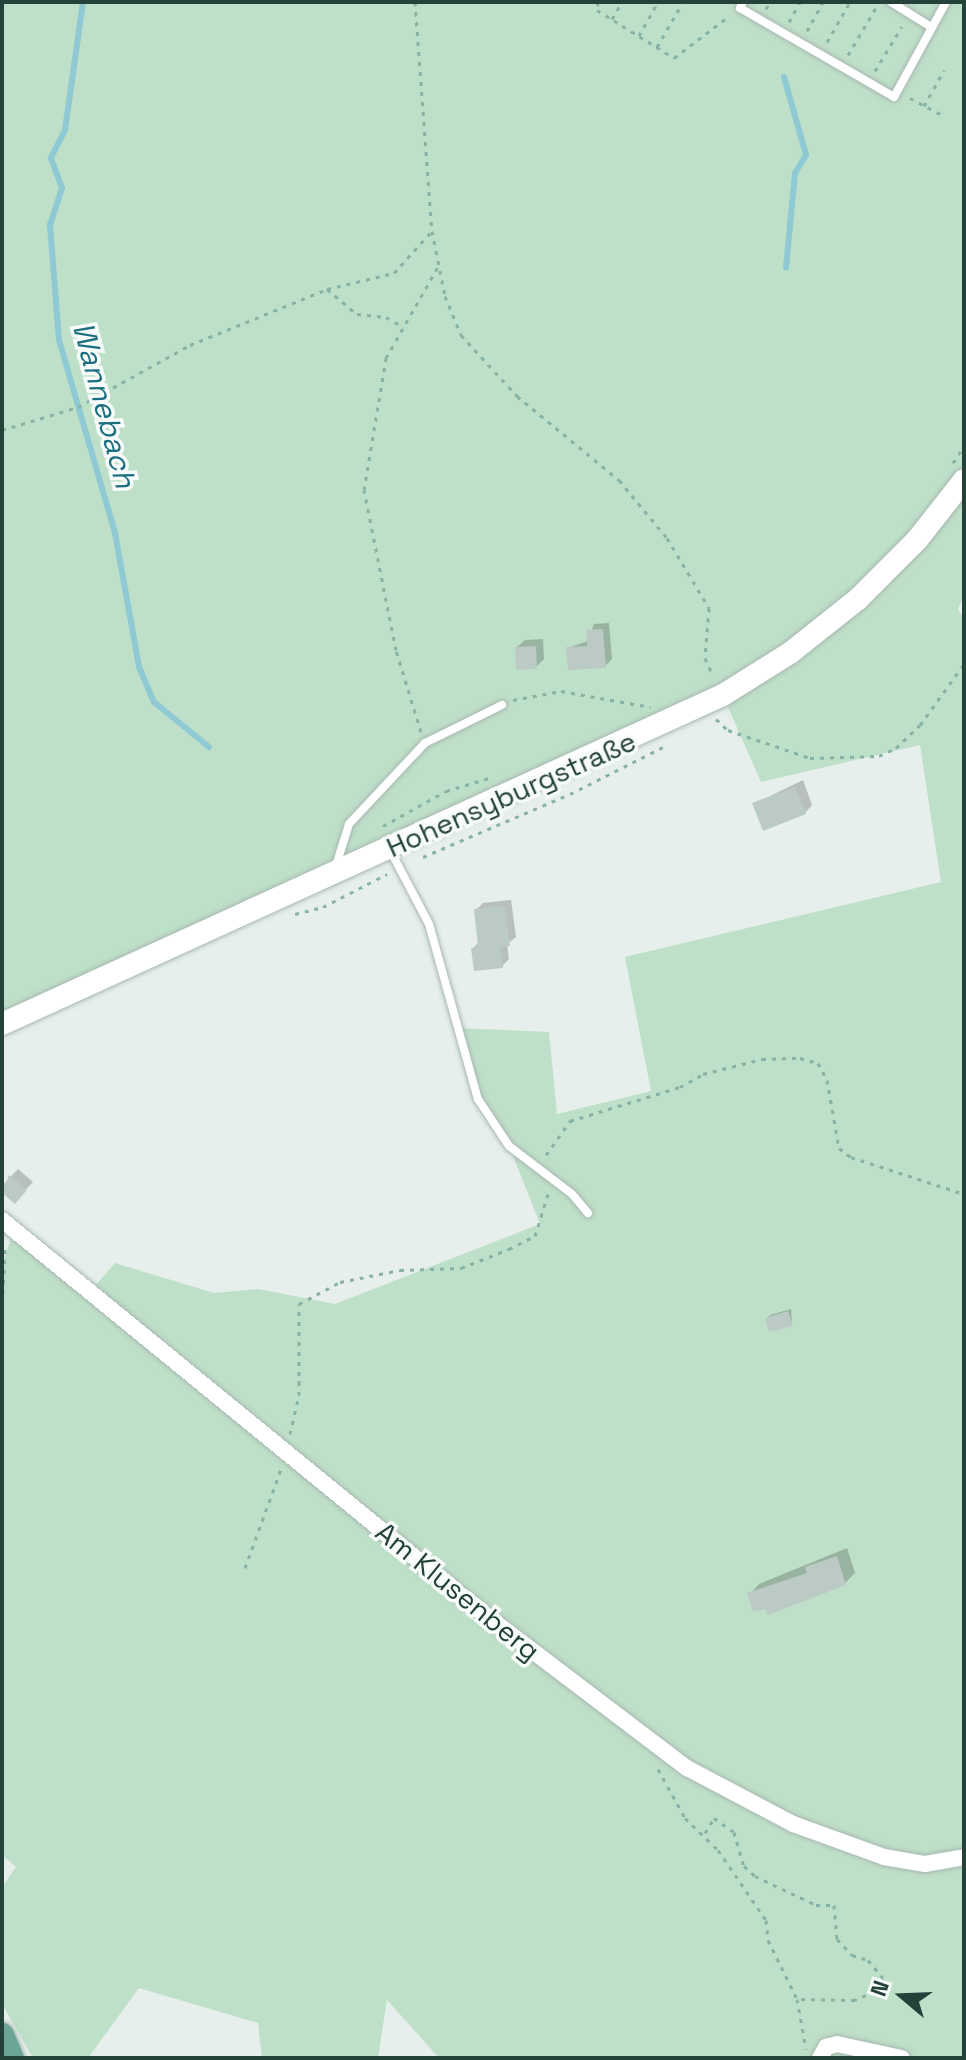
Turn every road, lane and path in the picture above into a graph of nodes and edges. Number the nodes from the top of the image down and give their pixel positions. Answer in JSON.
{"nodes":[{"id":1,"x":415,"y":2,"type":"edge"},
{"id":2,"x":598,"y":2,"type":"edge"},
{"id":3,"x":622,"y":2,"type":"edge"},
{"id":4,"x":658,"y":2,"type":"edge"},
{"id":5,"x":683,"y":2,"type":"edge"},
{"id":6,"x":800,"y":2,"type":"edge"},
{"id":7,"x":823,"y":2,"type":"edge"},
{"id":8,"x":850,"y":2,"type":"edge"},
{"id":9,"x":879,"y":2,"type":"edge"},
{"id":10,"x":891,"y":2,"type":"edge"},
{"id":11,"x":946,"y":2,"type":"edge"},
{"id":12,"x":741,"y":5,"type":"edge"},
{"id":13,"x":909,"y":14,"type":"junction"},
{"id":14,"x":612,"y":19,"type":"junction"},
{"id":15,"x":931,"y":27,"type":"junction"},
{"id":16,"x":784,"y":32,"type":"junction"},
{"id":17,"x":639,"y":36,"type":"junction"},
{"id":18,"x":801,"y":42,"type":"junction"},
{"id":19,"x":657,"y":47,"type":"junction"},
{"id":20,"x":821,"y":53,"type":"junction"},
{"id":21,"x":842,"y":65,"type":"junction"},
{"id":22,"x":944,"y":70,"type":"dead end"},
{"id":23,"x":869,"y":81,"type":"junction"},
{"id":24,"x":897,"y":91,"type":"junction"},
{"id":25,"x":924,"y":106,"type":"junction"},
{"id":26,"x":942,"y":115,"type":"dead end"},
{"id":27,"x":432,"y":231,"type":"junction"},
{"id":28,"x":438,"y":267,"type":"junction"},
{"id":29,"x":327,"y":289,"type":"junction"},
{"id":30,"x":403,"y":327,"type":"junction"},
{"id":31,"x":2,"y":430,"type":"edge"},
{"id":32,"x":964,"y":446,"type":"edge"},
{"id":33,"x":956,"y":475,"type":"edge"},
{"id":34,"x":964,"y":664,"type":"edge"},
{"id":35,"x":727,"y":671,"type":"dead end"},
{"id":36,"x":502,"y":705,"type":"joint"},
{"id":37,"x":700,"y":707,"type":"junction"},
{"id":38,"x":678,"y":718,"type":"junction"},
{"id":39,"x":425,"y":743,"type":"junction"},
{"id":40,"x":389,"y":849,"type":"junction"},
{"id":41,"x":335,"y":874,"type":"junction"},
{"id":42,"x":2,"y":1024,"type":"edge"},
{"id":43,"x":539,"y":1169,"type":"junction"},
{"id":44,"x":551,"y":1179,"type":"junction"},
{"id":45,"x":964,"y":1194,"type":"edge"},
{"id":46,"x":588,"y":1213,"type":"dead end"},
{"id":47,"x":3,"y":1221,"type":"edge"},
{"id":48,"x":2,"y":1313,"type":"edge"},
{"id":49,"x":287,"y":1452,"type":"junction"},
{"id":50,"x":245,"y":1568,"type":"dead end"},
{"id":51,"x":655,"y":1745,"type":"junction"},
{"id":52,"x":705,"y":1833,"type":"junction"},
{"id":53,"x":964,"y":1857,"type":"edge"},
{"id":54,"x":797,"y":1999,"type":"junction"},
{"id":55,"x":2,"y":2035,"type":"edge"},
{"id":56,"x":813,"y":2057,"type":"edge"},
{"id":57,"x":12,"y":2058,"type":"edge"},
{"id":58,"x":902,"y":2058,"type":"edge"}],
"edges":[{"from":1,"to":27,"type":"path"},
{"from":2,"to":14,"type":"path"},
{"from":3,"to":14,"type":"path"},
{"from":4,"to":17,"type":"path"},
{"from":5,"to":19,"type":"path"},
{"from":6,"to":16,"type":"path"},
{"from":7,"to":18,"type":"path"},
{"from":8,"to":20,"type":"path"},
{"from":9,"to":21,"type":"path"},
{"from":10,"to":13,"type":"lane"},
{"from":11,"to":15,"type":"lane"},
{"from":12,"to":16,"type":"lane"},
{"from":12,"to":19,"type":"path"},
{"from":13,"to":15,"type":"lane"},
{"from":13,"to":23,"type":"path"},
{"from":14,"to":17,"type":"path"},
{"from":15,"to":24,"type":"lane"},
{"from":16,"to":18,"type":"lane"},
{"from":17,"to":19,"type":"path"},
{"from":18,"to":20,"type":"lane"},
{"from":20,"to":21,"type":"lane"},
{"from":21,"to":23,"type":"lane"},
{"from":22,"to":25,"type":"path"},
{"from":23,"to":24,"type":"lane"},
{"from":24,"to":25,"type":"path"},
{"from":25,"to":26,"type":"path"},
{"from":27,"to":28,"type":"path"},
{"from":27,"to":29,"type":"path"},
{"from":28,"to":30,"type":"path"},
{"from":28,"to":35,"type":"path"},
{"from":29,"to":30,"type":"path"},
{"from":29,"to":31,"type":"path"},
{"from":30,"to":39,"type":"path"},
{"from":32,"to":33,"type":"path"},
{"from":33,"to":37,"type":"main road","name":"Hohensyburgstraße"},
{"from":34,"to":37,"type":"path"},
{"from":36,"to":38,"type":"path"},
{"from":36,"to":39,"type":"lane"},
{"from":37,"to":38,"type":"main road","name":"Hohensyburgstraße"},
{"from":38,"to":40,"type":"main road","name":"Hohensyburgstraße"},
{"from":39,"to":41,"type":"lane"},
{"from":40,"to":41,"type":"main road","name":"Hohensyburgstraße"},
{"from":40,"to":43,"type":"lane"},
{"from":41,"to":42,"type":"main road","name":"Hohensyburgstraße"},
{"from":43,"to":44,"type":"lane"},
{"from":43,"to":45,"type":"path"},
{"from":44,"to":46,"type":"lane"},
{"from":44,"to":49,"type":"path"},
{"from":47,"to":48,"type":"path"},
{"from":47,"to":49,"type":"street","name":"Am Klusenberg"},
{"from":49,"to":50,"type":"path"},
{"from":49,"to":51,"type":"street","name":"Am Klusenberg"},
{"from":51,"to":52,"type":"path"},
{"from":51,"to":53,"type":"street","name":"Am Klusenberg"},
{"from":52,"to":54,"type":"path"},
{"from":52,"to":54,"type":"path"},
{"from":54,"to":56,"type":"path"},
{"from":55,"to":57,"type":"main road"},
{"from":56,"to":58,"type":"street"}]}
